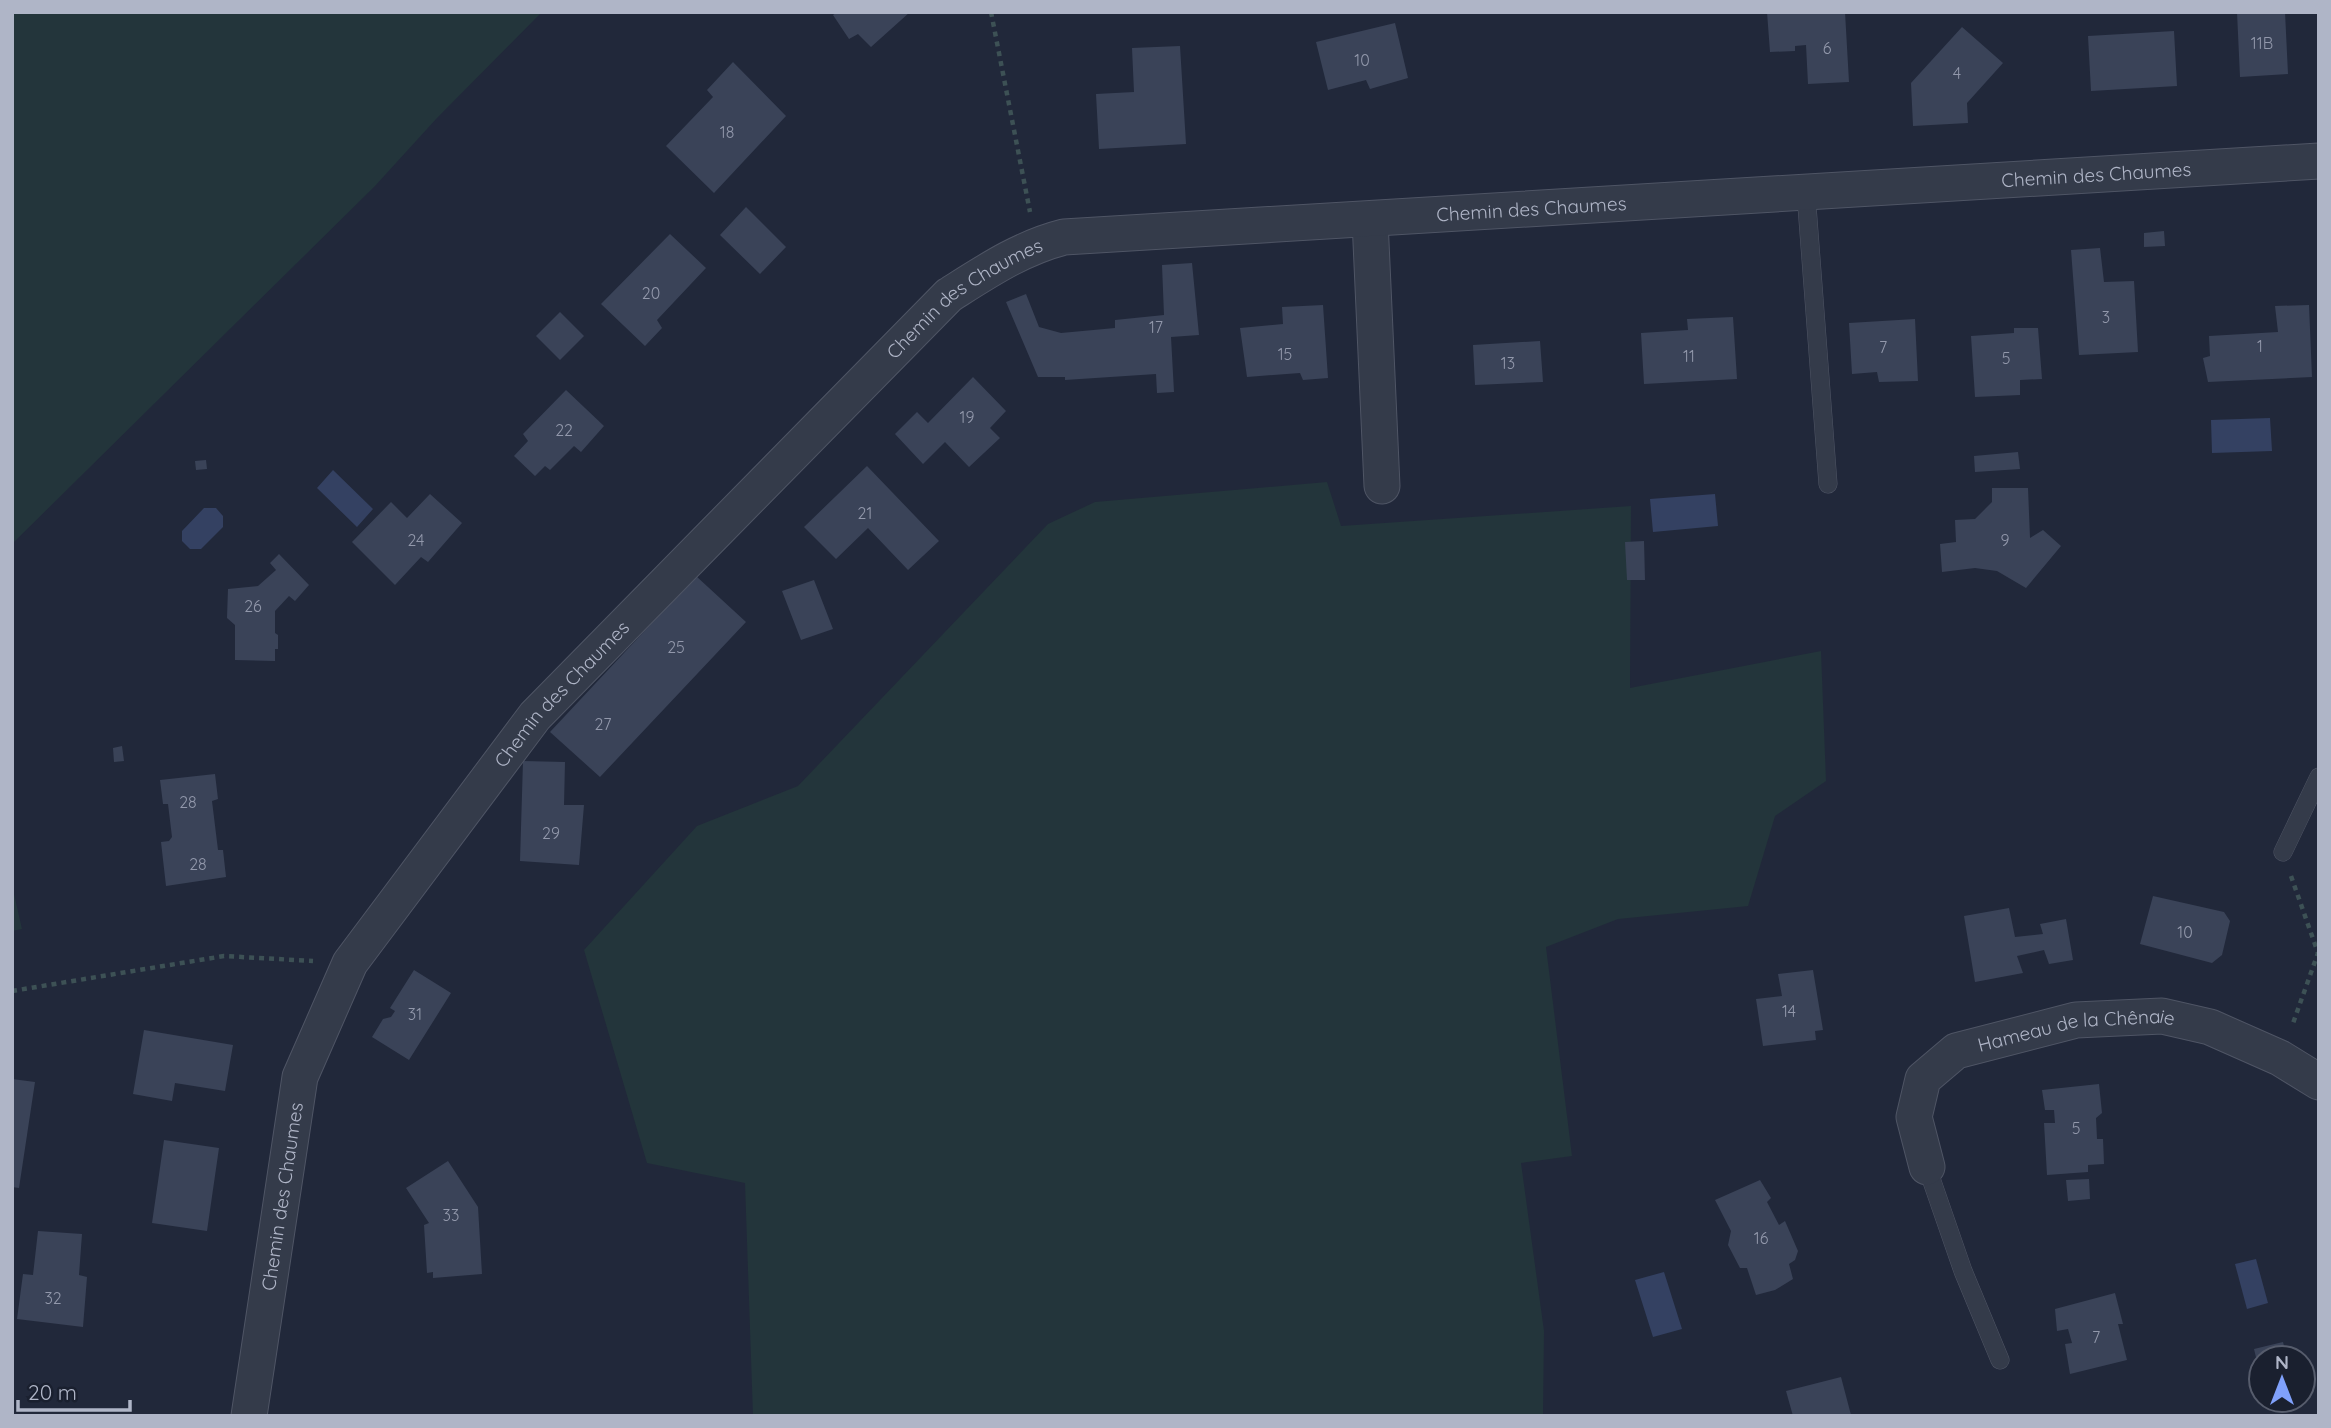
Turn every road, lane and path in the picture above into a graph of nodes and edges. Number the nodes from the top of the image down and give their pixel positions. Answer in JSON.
{"nodes":[{"id":1,"x":991,"y":12,"type":"edge"},
{"id":2,"x":2319,"y":161,"type":"edge"},
{"id":3,"x":1806,"y":193,"type":"junction"},
{"id":4,"x":1370,"y":220,"type":"junction"},
{"id":5,"x":1036,"y":244,"type":"junction"},
{"id":6,"x":1828,"y":484,"type":"dead end"},
{"id":7,"x":1382,"y":486,"type":"dead end"},
{"id":8,"x":2319,"y":777,"type":"edge"},
{"id":9,"x":2283,"y":852,"type":"joint"},
{"id":10,"x":350,"y":963,"type":"junction"},
{"id":11,"x":12,"y":991,"type":"edge"},
{"id":12,"x":2280,"y":1058,"type":"junction"},
{"id":13,"x":2319,"y":1082,"type":"edge"},
{"id":14,"x":1927,"y":1167,"type":"joint"},
{"id":15,"x":2000,"y":1360,"type":"dead end"},
{"id":16,"x":249,"y":1416,"type":"edge"}],
"edges":[{"from":1,"to":5,"type":"path"},
{"from":2,"to":3,"type":"street","name":"Chemin des Chaumes"},
{"from":3,"to":4,"type":"street","name":"Chemin des Chaumes"},
{"from":3,"to":6,"type":"lane"},
{"from":4,"to":5,"type":"street","name":"Chemin des Chaumes"},
{"from":4,"to":7,"type":"street"},
{"from":5,"to":10,"type":"street","name":"Chemin des Chaumes"},
{"from":8,"to":9,"type":"lane"},
{"from":9,"to":12,"type":"path"},
{"from":10,"to":11,"type":"path"},
{"from":10,"to":16,"type":"street","name":"Chemin des Chaumes"},
{"from":12,"to":13,"type":"street","name":"Hameau de la Chênaie"},
{"from":12,"to":14,"type":"street","name":"Hameau de la Chênaie"},
{"from":14,"to":15,"type":"lane"}]}
